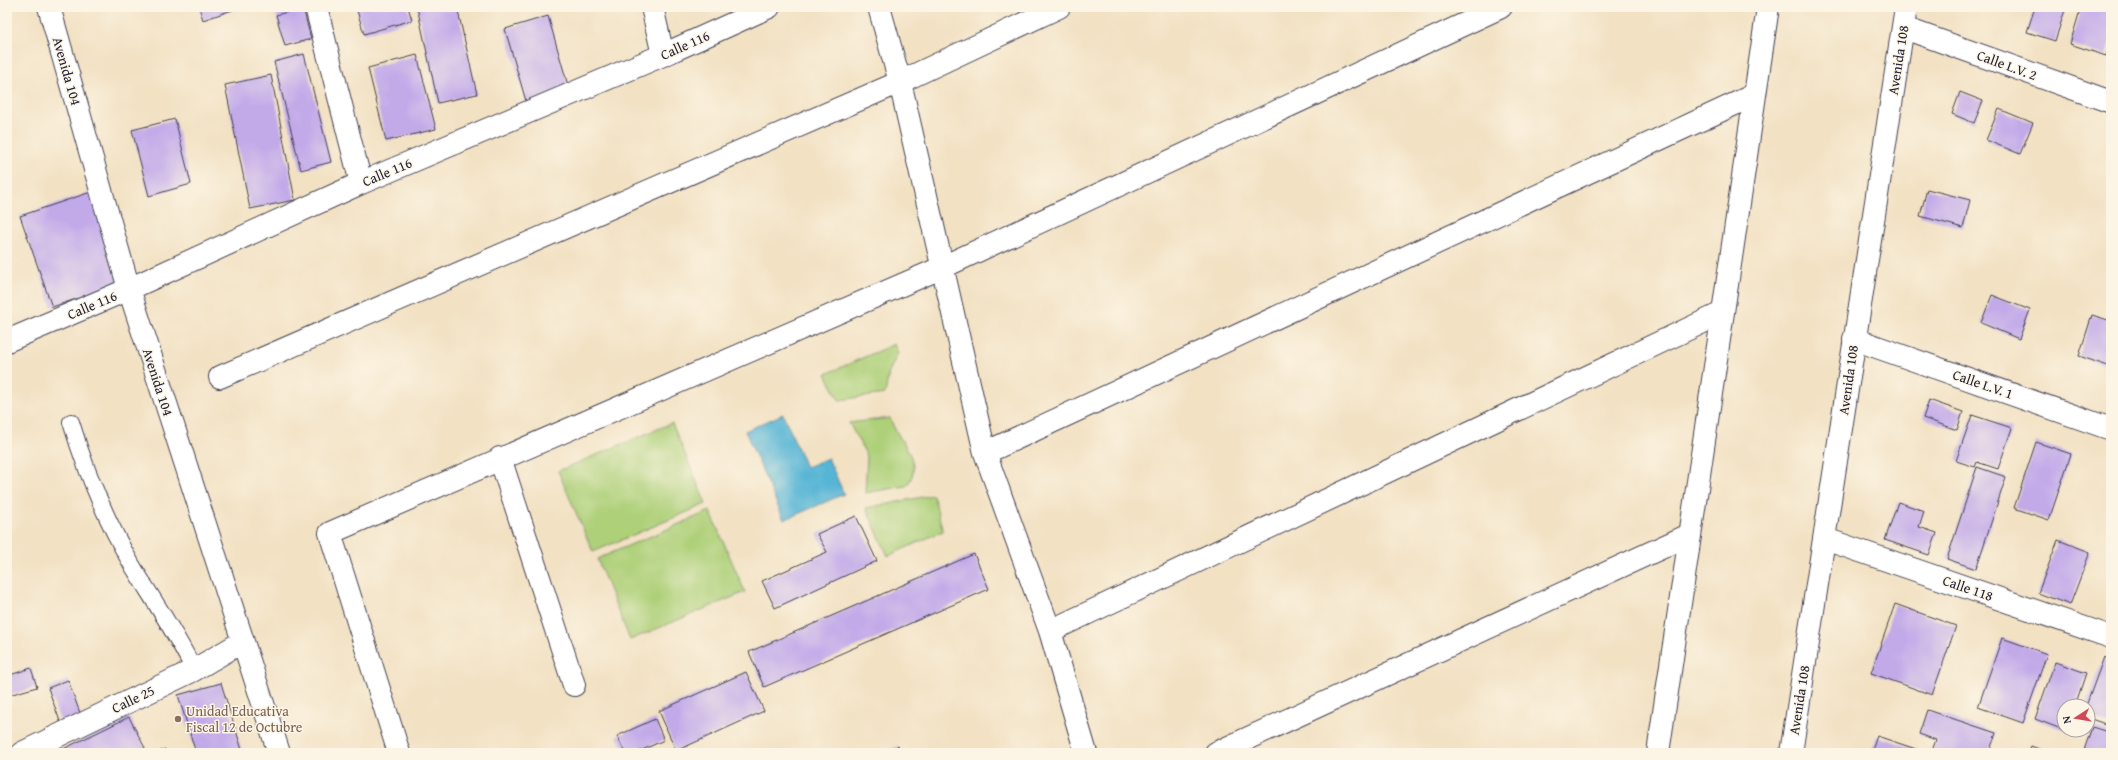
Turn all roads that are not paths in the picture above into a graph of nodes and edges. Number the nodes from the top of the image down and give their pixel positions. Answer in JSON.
{"nodes":[{"id":1,"x":49,"y":7,"type":"edge"},
{"id":2,"x":316,"y":7,"type":"edge"},
{"id":3,"x":652,"y":7,"type":"edge"},
{"id":4,"x":769,"y":7,"type":"edge"},
{"id":5,"x":879,"y":7,"type":"edge"},
{"id":6,"x":1059,"y":7,"type":"edge"},
{"id":7,"x":1501,"y":7,"type":"edge"},
{"id":8,"x":1768,"y":7,"type":"edge"},
{"id":9,"x":1905,"y":17,"type":"edge"},
{"id":10,"x":663,"y":55,"type":"junction"},
{"id":11,"x":900,"y":82,"type":"junction"},
{"id":12,"x":1754,"y":95,"type":"junction"},
{"id":13,"x":2111,"y":102,"type":"edge"},
{"id":14,"x":361,"y":183,"type":"junction"},
{"id":15,"x":942,"y":267,"type":"junction"},
{"id":16,"x":129,"y":289,"type":"junction"},
{"id":17,"x":1722,"y":313,"type":"junction"},
{"id":18,"x":1854,"y":339,"type":"junction"},
{"id":19,"x":7,"y":341,"type":"edge"},
{"id":20,"x":220,"y":377,"type":"dead end"},
{"id":21,"x":70,"y":422,"type":"dead end"},
{"id":22,"x":2111,"y":430,"type":"edge"},
{"id":23,"x":986,"y":453,"type":"junction"},
{"id":24,"x":500,"y":458,"type":"junction"},
{"id":25,"x":1689,"y":535,"type":"junction"},
{"id":26,"x":1825,"y":539,"type":"junction"},
{"id":27,"x":1050,"y":631,"type":"junction"},
{"id":28,"x":2111,"y":637,"type":"edge"},
{"id":29,"x":242,"y":642,"type":"junction"},
{"id":30,"x":194,"y":670,"type":"junction"},
{"id":31,"x":574,"y":685,"type":"dead end"},
{"id":32,"x":22,"y":753,"type":"edge"},
{"id":33,"x":279,"y":753,"type":"edge"},
{"id":34,"x":399,"y":753,"type":"edge"},
{"id":35,"x":1086,"y":753,"type":"edge"},
{"id":36,"x":1216,"y":753,"type":"edge"},
{"id":37,"x":1658,"y":753,"type":"edge"},
{"id":38,"x":1791,"y":753,"type":"edge"}],
"edges":[{"from":1,"to":16,"type":"street","name":"Avenida 104"},
{"from":2,"to":14,"type":"street"},
{"from":3,"to":10,"type":"street"},
{"from":4,"to":10,"type":"street","name":"Calle 116"},
{"from":5,"to":11,"type":"street"},
{"from":6,"to":11,"type":"street"},
{"from":7,"to":15,"type":"street"},
{"from":8,"to":12,"type":"street"},
{"from":9,"to":13,"type":"street","name":"Calle L.V. 2"},
{"from":9,"to":18,"type":"street","name":"Avenida 108"},
{"from":10,"to":14,"type":"street","name":"Calle 116"},
{"from":11,"to":15,"type":"street"},
{"from":11,"to":20,"type":"street"},
{"from":12,"to":17,"type":"street"},
{"from":12,"to":23,"type":"street"},
{"from":14,"to":16,"type":"street","name":"Calle 116"},
{"from":15,"to":23,"type":"street"},
{"from":15,"to":24,"type":"street"},
{"from":16,"to":19,"type":"street","name":"Calle 116"},
{"from":16,"to":29,"type":"street","name":"Avenida 104"},
{"from":17,"to":25,"type":"street"},
{"from":17,"to":27,"type":"street"},
{"from":18,"to":22,"type":"street","name":"Calle L.V. 1"},
{"from":18,"to":26,"type":"street","name":"Avenida 108"},
{"from":21,"to":30,"type":"lane"},
{"from":23,"to":27,"type":"street"},
{"from":24,"to":31,"type":"street"},
{"from":24,"to":34,"type":"street"},
{"from":25,"to":36,"type":"street"},
{"from":25,"to":37,"type":"street"},
{"from":26,"to":28,"type":"street","name":"Calle 118"},
{"from":26,"to":38,"type":"street","name":"Avenida 108"},
{"from":27,"to":35,"type":"street"},
{"from":29,"to":30,"type":"street","name":"Calle 25"},
{"from":29,"to":33,"type":"street","name":"Avenida 104"},
{"from":30,"to":32,"type":"street","name":"Calle 25"}]}
